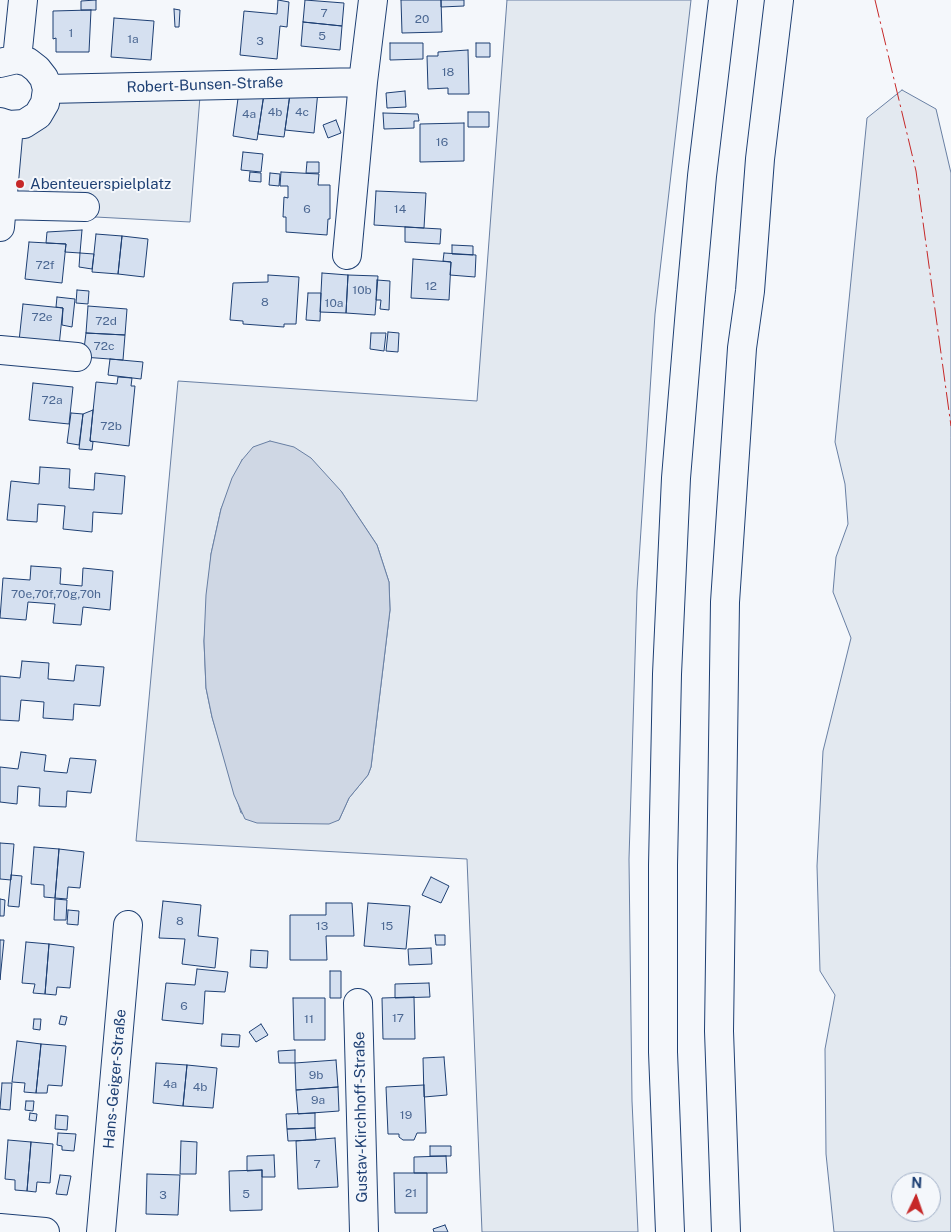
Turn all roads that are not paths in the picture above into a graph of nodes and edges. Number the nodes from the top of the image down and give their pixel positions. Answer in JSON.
{"nodes":[{"id":1,"x":23,"y":0,"type":"edge"},
{"id":2,"x":372,"y":0,"type":"edge"},
{"id":3,"x":723,"y":0,"type":"edge"},
{"id":4,"x":780,"y":0,"type":"edge"},
{"id":5,"x":9,"y":61,"type":"edge"},
{"id":6,"x":363,"y":82,"type":"junction"},
{"id":7,"x":47,"y":89,"type":"junction"},
{"id":8,"x":5,"y":123,"type":"edge"},
{"id":9,"x":85,"y":207,"type":"dead end"},
{"id":10,"x":1,"y":216,"type":"edge"},
{"id":11,"x":347,"y":256,"type":"dead end"},
{"id":12,"x":0,"y":350,"type":"edge"},
{"id":13,"x":77,"y":357,"type":"dead end"},
{"id":14,"x":128,"y":925,"type":"dead end"},
{"id":15,"x":358,"y":1003,"type":"dead end"},
{"id":16,"x":0,"y":1228,"type":"edge"},
{"id":17,"x":44,"y":1232,"type":"edge"},
{"id":18,"x":101,"y":1232,"type":"edge"},
{"id":19,"x":364,"y":1232,"type":"edge"},
{"id":20,"x":670,"y":1232,"type":"edge"},
{"id":21,"x":726,"y":1232,"type":"edge"}],
"edges":[{"from":1,"to":5,"type":"main road"},
{"from":2,"to":6,"type":"main road"},
{"from":3,"to":20,"type":"main road"},
{"from":4,"to":21,"type":"main road"},
{"from":5,"to":7,"type":"main road"},
{"from":6,"to":7,"type":"main road","name":"Robert-Bunsen-Straße"},
{"from":6,"to":11,"type":"main road"},
{"from":7,"to":8,"type":"main road"},
{"from":8,"to":10,"type":"main road"},
{"from":9,"to":10,"type":"main road"},
{"from":12,"to":13,"type":"main road"},
{"from":14,"to":18,"type":"main road","name":"Hans-Geiger-Straße"},
{"from":15,"to":19,"type":"main road","name":"Gustav-Kirchhoff-Straße"},
{"from":16,"to":17,"type":"main road"}]}
